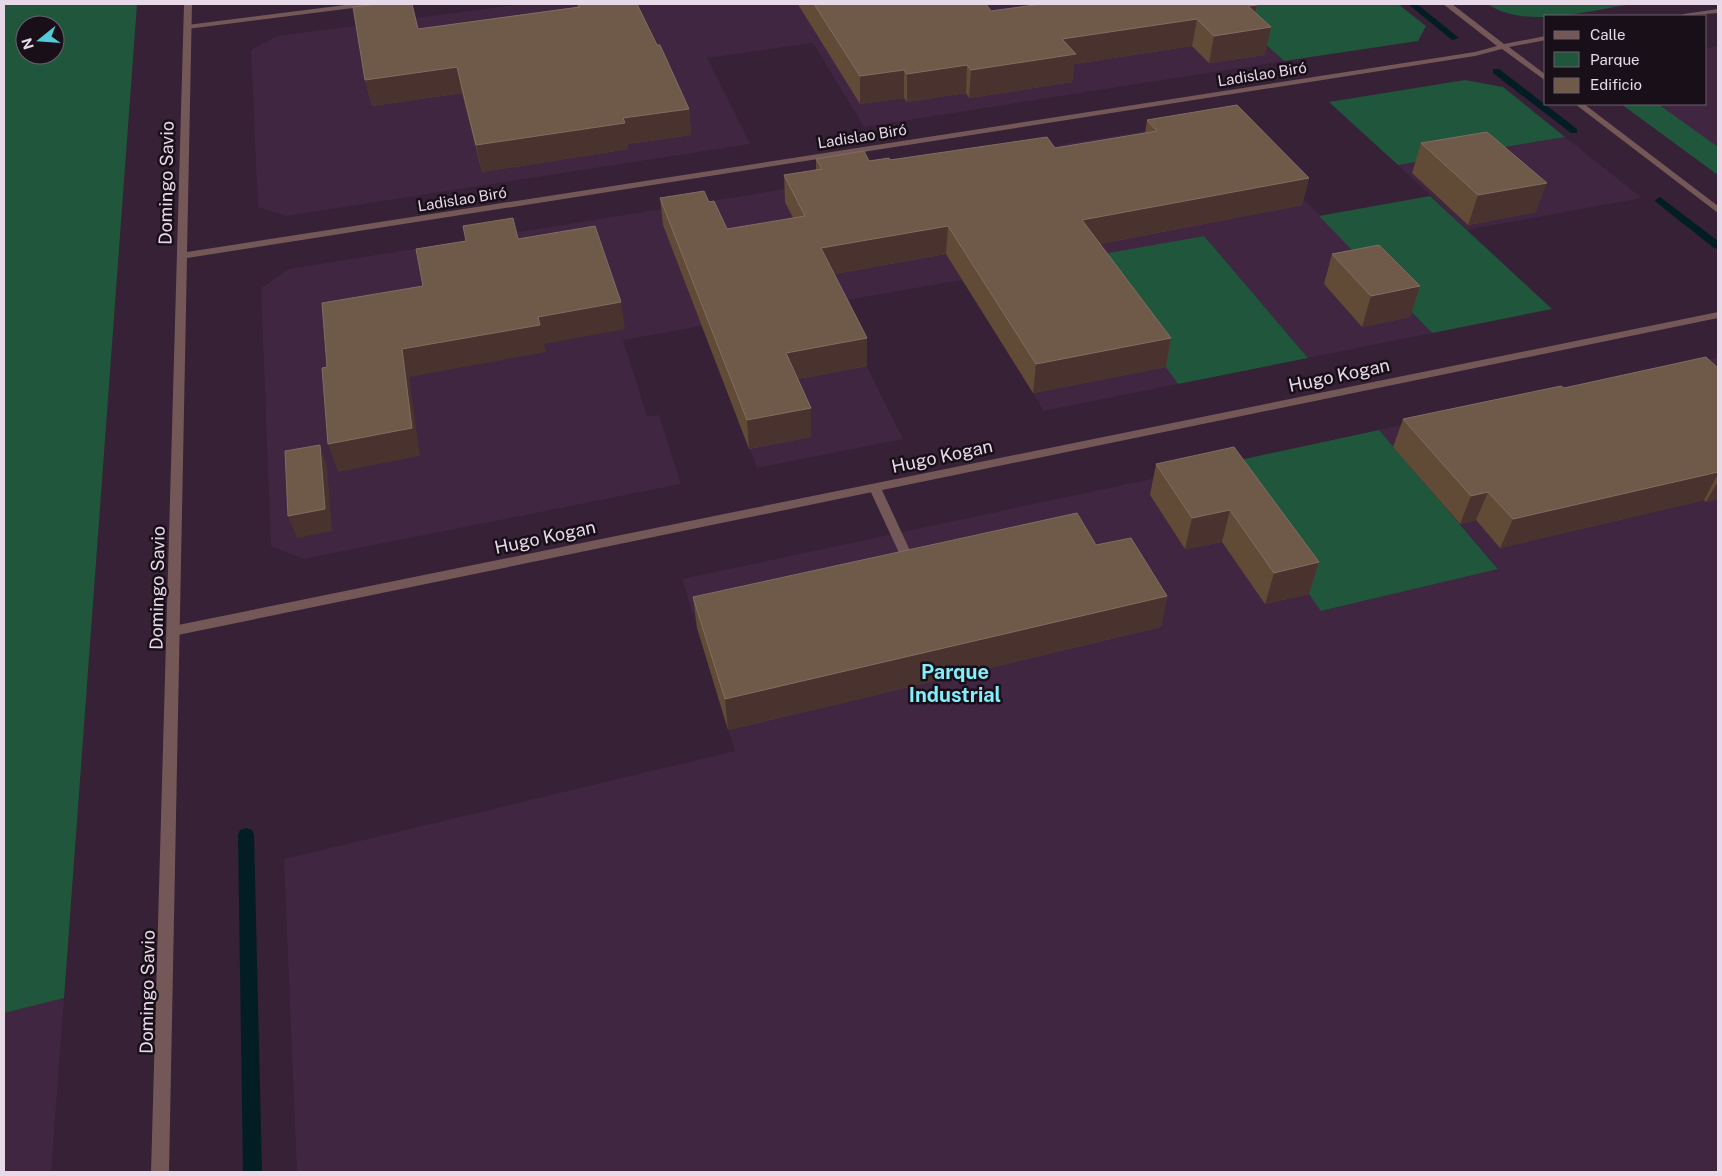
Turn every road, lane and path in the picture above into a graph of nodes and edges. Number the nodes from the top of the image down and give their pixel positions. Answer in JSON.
{"nodes":[{"id":1,"x":188,"y":4,"type":"edge"},
{"id":2,"x":370,"y":4,"type":"edge"},
{"id":3,"x":1448,"y":4,"type":"edge"},
{"id":4,"x":1718,"y":11,"type":"edge"},
{"id":5,"x":1691,"y":15,"type":"edge"},
{"id":6,"x":187,"y":27,"type":"junction"},
{"id":7,"x":1544,"y":38,"type":"edge"},
{"id":8,"x":1504,"y":47,"type":"junction"},
{"id":9,"x":1544,"y":77,"type":"edge"},
{"id":10,"x":1580,"y":105,"type":"edge"},
{"id":11,"x":1718,"y":210,"type":"edge"},
{"id":12,"x":182,"y":256,"type":"junction"},
{"id":13,"x":1718,"y":315,"type":"edge"},
{"id":14,"x":874,"y":488,"type":"junction"},
{"id":15,"x":907,"y":557,"type":"edge"},
{"id":16,"x":173,"y":631,"type":"junction"},
{"id":17,"x":160,"y":1172,"type":"edge"}],
"edges":[{"from":1,"to":6,"type":"street","name":"Domingo Savio"},
{"from":2,"to":6,"type":"street"},
{"from":3,"to":8,"type":"street"},
{"from":4,"to":5,"type":"street"},
{"from":6,"to":12,"type":"street","name":"Domingo Savio"},
{"from":7,"to":8,"type":"street","name":"Ladislao Biró"},
{"from":8,"to":9,"type":"street"},
{"from":8,"to":12,"type":"street","name":"Ladislao Biró"},
{"from":10,"to":11,"type":"street"},
{"from":12,"to":16,"type":"street","name":"Domingo Savio"},
{"from":13,"to":14,"type":"street","name":"Hugo Kogan"},
{"from":14,"to":15,"type":"street"},
{"from":14,"to":16,"type":"street","name":"Hugo Kogan"},
{"from":16,"to":17,"type":"street","name":"Domingo Savio"}]}
